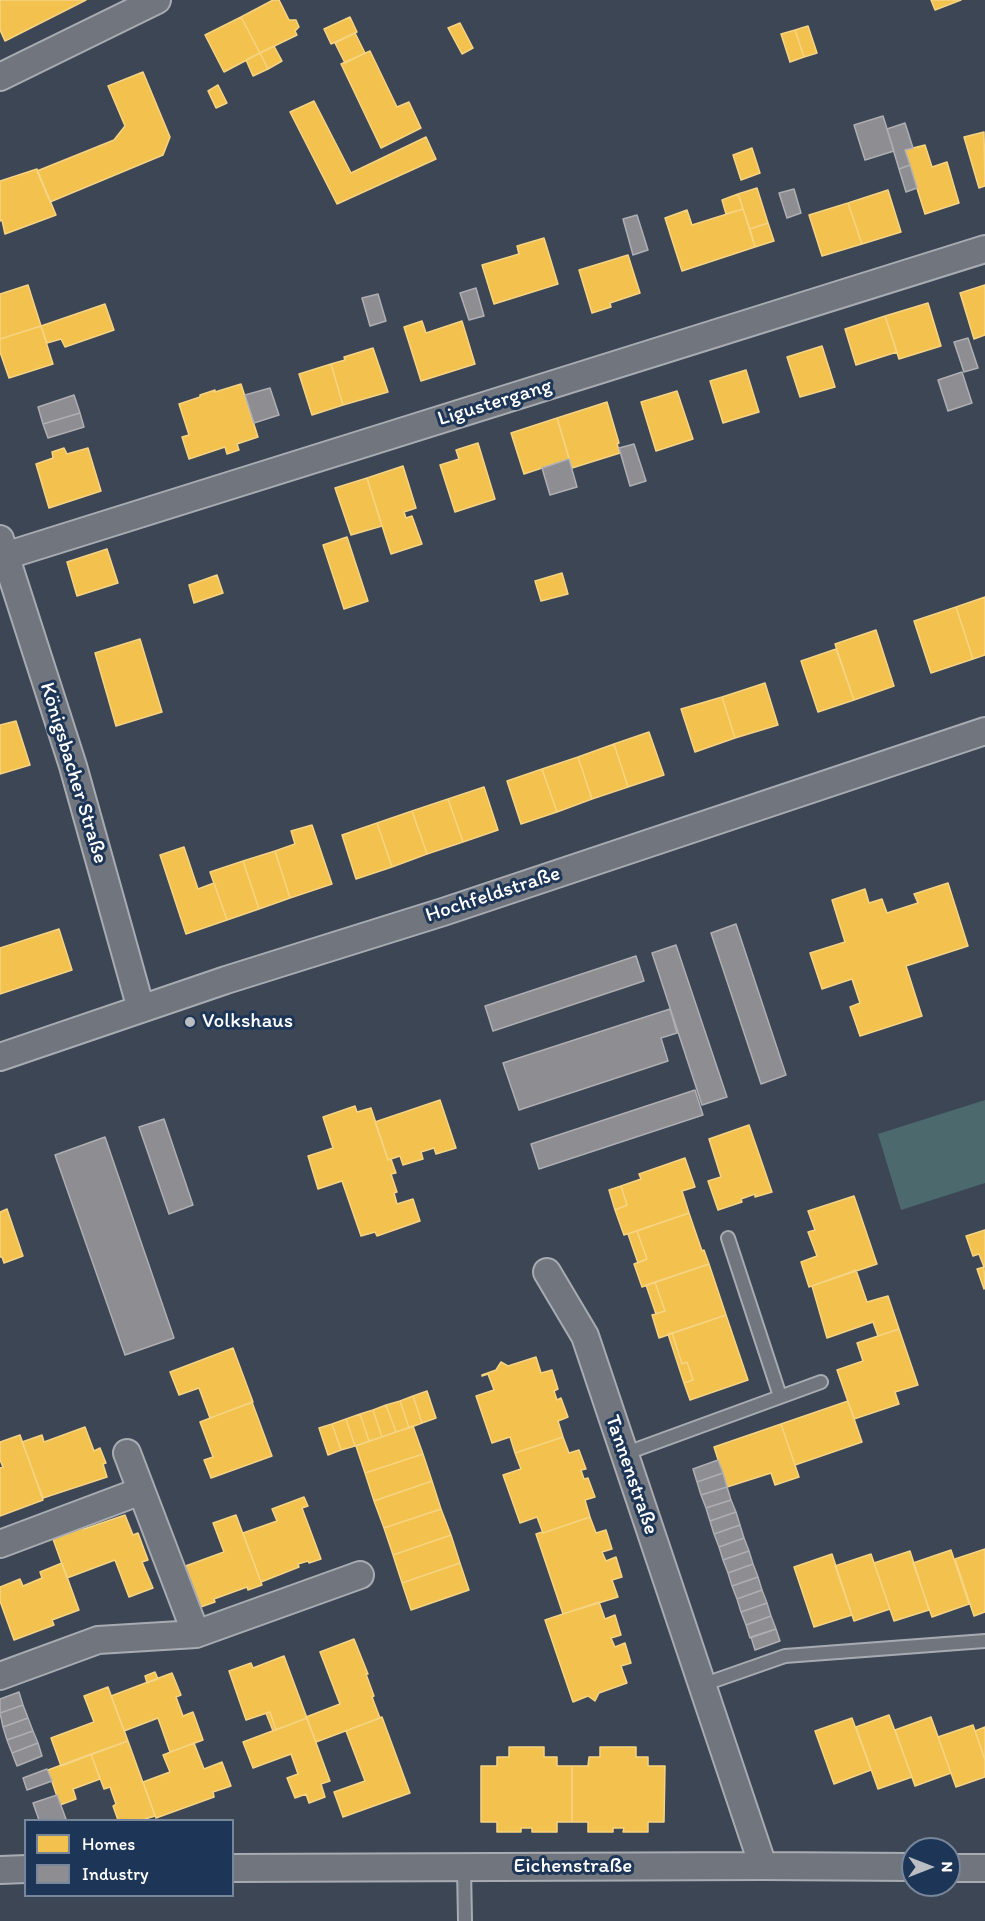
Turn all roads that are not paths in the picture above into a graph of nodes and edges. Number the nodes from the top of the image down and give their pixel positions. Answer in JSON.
{"nodes":[{"id":1,"x":157,"y":0,"type":"edge"},
{"id":2,"x":0,"y":76,"type":"edge"},
{"id":3,"x":985,"y":249,"type":"edge"},
{"id":4,"x":3,"y":548,"type":"edge"},
{"id":5,"x":985,"y":731,"type":"edge"},
{"id":6,"x":141,"y":1009,"type":"junction"},
{"id":7,"x":0,"y":1058,"type":"edge"},
{"id":8,"x":728,"y":1239,"type":"dead end"},
{"id":9,"x":546,"y":1272,"type":"dead end"},
{"id":10,"x":821,"y":1382,"type":"dead end"},
{"id":11,"x":780,"y":1396,"type":"junction"},
{"id":12,"x":127,"y":1453,"type":"dead end"},
{"id":13,"x":624,"y":1454,"type":"junction"},
{"id":14,"x":141,"y":1491,"type":"junction"},
{"id":15,"x":0,"y":1544,"type":"edge"},
{"id":16,"x":360,"y":1575,"type":"dead end"},
{"id":17,"x":196,"y":1634,"type":"junction"},
{"id":18,"x":985,"y":1641,"type":"edge"},
{"id":19,"x":0,"y":1676,"type":"edge"},
{"id":20,"x":702,"y":1685,"type":"junction"},
{"id":21,"x":764,"y":1866,"type":"junction"},
{"id":22,"x":464,"y":1867,"type":"junction"},
{"id":23,"x":901,"y":1867,"type":"edge"},
{"id":24,"x":234,"y":1868,"type":"edge"},
{"id":25,"x":961,"y":1868,"type":"edge"},
{"id":26,"x":985,"y":1868,"type":"edge"},
{"id":27,"x":465,"y":1921,"type":"edge"}],
"edges":[{"from":1,"to":2,"type":"street"},
{"from":3,"to":4,"type":"street","name":"Ligustergang"},
{"from":4,"to":6,"type":"street","name":"Königsbacher Straße"},
{"from":5,"to":6,"type":"street","name":"Hochfeldstraße"},
{"from":6,"to":7,"type":"street","name":"Hochfeldstraße"},
{"from":8,"to":11,"type":"lane"},
{"from":9,"to":13,"type":"street","name":"Tannenstraße"},
{"from":10,"to":11,"type":"lane"},
{"from":11,"to":13,"type":"lane"},
{"from":12,"to":14,"type":"street"},
{"from":13,"to":20,"type":"street","name":"Tannenstraße"},
{"from":14,"to":15,"type":"street"},
{"from":14,"to":17,"type":"street"},
{"from":16,"to":17,"type":"street"},
{"from":17,"to":19,"type":"street"},
{"from":18,"to":20,"type":"lane"},
{"from":20,"to":21,"type":"street","name":"Tannenstraße"},
{"from":21,"to":22,"type":"street","name":"Eichenstraße"},
{"from":21,"to":23,"type":"street","name":"Eichenstraße"},
{"from":22,"to":24,"type":"street","name":"Eichenstraße"},
{"from":22,"to":27,"type":"lane"},
{"from":25,"to":26,"type":"street"}]}
